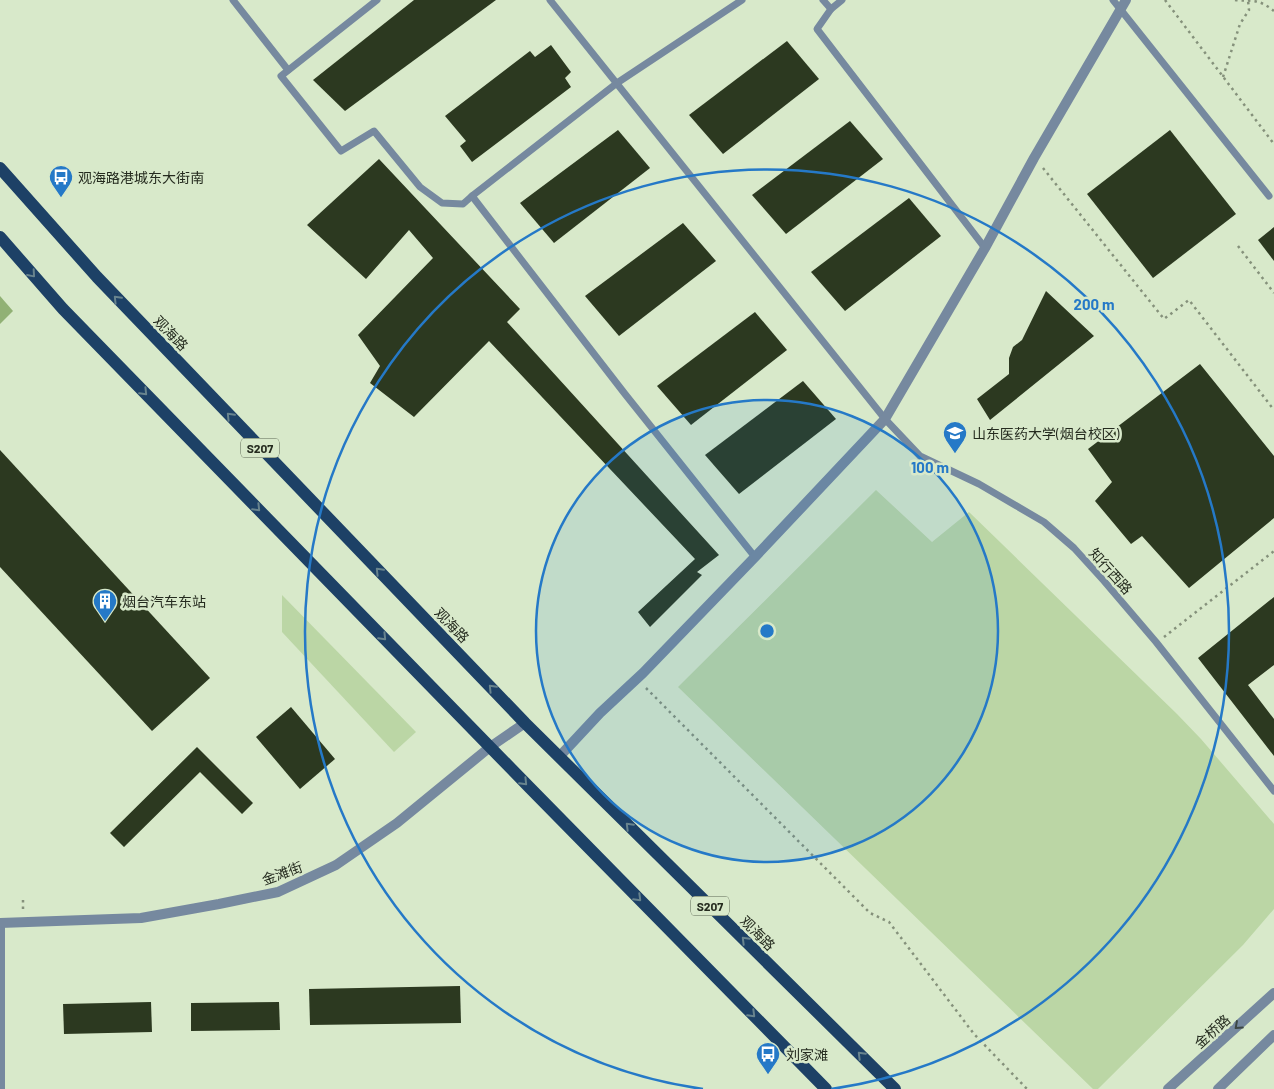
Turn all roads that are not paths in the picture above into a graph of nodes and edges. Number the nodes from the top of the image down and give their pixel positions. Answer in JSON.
{"nodes":[{"id":1,"x":233,"y":0,"type":"edge"},
{"id":2,"x":377,"y":0,"type":"edge"},
{"id":3,"x":550,"y":0,"type":"edge"},
{"id":4,"x":742,"y":0,"type":"edge"},
{"id":5,"x":823,"y":0,"type":"edge"},
{"id":6,"x":842,"y":0,"type":"edge"},
{"id":7,"x":1113,"y":0,"type":"edge"},
{"id":8,"x":1126,"y":0,"type":"edge"},
{"id":9,"x":830,"y":9,"type":"junction"},
{"id":10,"x":1120,"y":10,"type":"junction"},
{"id":11,"x":288,"y":70,"type":"junction"},
{"id":12,"x":617,"y":83,"type":"junction"},
{"id":13,"x":0,"y":168,"type":"edge"},
{"id":14,"x":472,"y":196,"type":"junction"},
{"id":15,"x":1269,"y":196,"type":"dead end"},
{"id":16,"x":0,"y":237,"type":"edge"},
{"id":17,"x":985,"y":248,"type":"junction"},
{"id":18,"x":885,"y":419,"type":"junction"},
{"id":19,"x":755,"y":557,"type":"junction"},
{"id":20,"x":525,"y":723,"type":"junction"},
{"id":21,"x":490,"y":747,"type":"junction"},
{"id":22,"x":559,"y":757,"type":"junction"},
{"id":23,"x":1274,"y":791,"type":"edge"},
{"id":24,"x":0,"y":922,"type":"edge"},
{"id":25,"x":1274,"y":993,"type":"edge"},
{"id":26,"x":1274,"y":1035,"type":"edge"},
{"id":27,"x":0,"y":1089,"type":"edge"},
{"id":28,"x":826,"y":1089,"type":"edge"},
{"id":29,"x":895,"y":1089,"type":"edge"},
{"id":30,"x":1168,"y":1089,"type":"edge"},
{"id":31,"x":1218,"y":1089,"type":"edge"}],
"edges":[{"from":1,"to":11,"type":"lane"},
{"from":2,"to":11,"type":"lane"},
{"from":3,"to":12,"type":"lane","name":"知行西路"},
{"from":4,"to":12,"type":"lane"},
{"from":5,"to":9,"type":"lane"},
{"from":6,"to":9,"type":"lane"},
{"from":7,"to":10,"type":"lane"},
{"from":8,"to":10,"type":"street"},
{"from":9,"to":17,"type":"lane"},
{"from":10,"to":15,"type":"lane"},
{"from":10,"to":17,"type":"street"},
{"from":11,"to":14,"type":"lane"},
{"from":12,"to":14,"type":"lane"},
{"from":12,"to":18,"type":"lane","name":"知行西路"},
{"from":20,"to":13,"type":"main road","name":"观海路","number":"S207","one_way":true},
{"from":14,"to":19,"type":"lane"},
{"from":16,"to":21,"type":"main road","one_way":true},
{"from":17,"to":18,"type":"street"},
{"from":18,"to":19,"type":"street"},
{"from":18,"to":23,"type":"lane","name":"知行西路"},
{"from":19,"to":22,"type":"street"},
{"from":20,"to":21,"type":"street","name":"金滩街"},
{"from":20,"to":22,"type":"main road","name":"观海路","number":"S207"},
{"from":21,"to":24,"type":"street","name":"金滩街"},
{"from":21,"to":28,"type":"main road","one_way":true},
{"from":29,"to":22,"type":"main road","name":"观海路","number":"S207","one_way":true},
{"from":24,"to":27,"type":"street"},
{"from":25,"to":30,"type":"street","name":"金桥路","one_way":true},
{"from":26,"to":31,"type":"street"}]}
